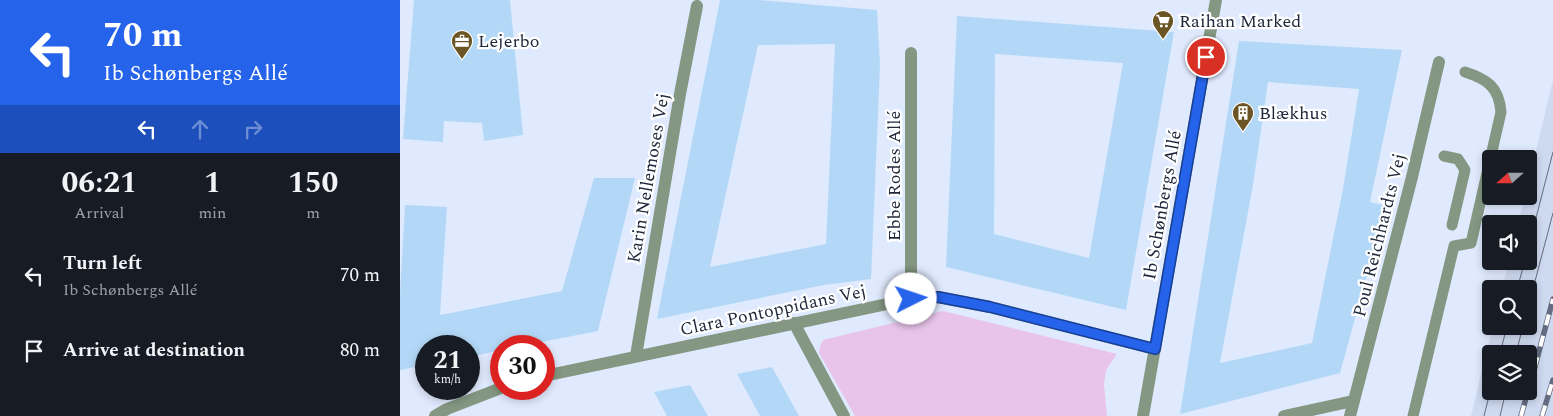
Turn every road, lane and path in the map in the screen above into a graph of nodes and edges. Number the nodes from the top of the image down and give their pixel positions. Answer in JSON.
{"nodes":[{"id":1,"x":1216,"y":0,"type":"edge"},
{"id":2,"x":697,"y":6,"type":"dead end"},
{"id":3,"x":911,"y":53,"type":"dead end"},
{"id":4,"x":1439,"y":62,"type":"dead end"},
{"id":5,"x":1465,"y":72,"type":"dead end"},
{"id":6,"x":1444,"y":156,"type":"dead end"},
{"id":7,"x":1452,"y":225,"type":"dead end"},
{"id":8,"x":911,"y":299,"type":"junction"},
{"id":9,"x":794,"y":323,"type":"junction"},
{"id":10,"x":1155,"y":349,"type":"junction"},
{"id":11,"x":636,"y":356,"type":"junction"},
{"id":12,"x":555,"y":374,"type":"edge"},
{"id":13,"x":490,"y":393,"type":"edge"},
{"id":14,"x":1353,"y":401,"type":"junction"},
{"id":15,"x":449,"y":412,"type":"edge"},
{"id":16,"x":435,"y":416,"type":"edge"},
{"id":17,"x":844,"y":416,"type":"edge"},
{"id":18,"x":1143,"y":416,"type":"edge"},
{"id":19,"x":1284,"y":416,"type":"edge"},
{"id":20,"x":1350,"y":416,"type":"edge"},
{"id":21,"x":1413,"y":416,"type":"edge"}],
"edges":[{"from":1,"to":10,"type":"street","name":"Ib Schønbergs Allé"},
{"from":2,"to":11,"type":"street","name":"Karin Nellemoses Vej"},
{"from":3,"to":8,"type":"street","name":"Ebbe Rodes Allé"},
{"from":4,"to":14,"type":"street","name":"Poul Reichhardts Vej"},
{"from":5,"to":21,"type":"lane"},
{"from":6,"to":7,"type":"lane"},
{"from":8,"to":9,"type":"street","name":"Clara Pontoppidans Vej"},
{"from":8,"to":10,"type":"street","name":"Clara Pontoppidans Vej"},
{"from":9,"to":11,"type":"street","name":"Clara Pontoppidans Vej"},
{"from":9,"to":17,"type":"street"},
{"from":10,"to":18,"type":"street","name":"Ib Schønbergs Allé"},
{"from":11,"to":12,"type":"street","name":"Clara Pontoppidans Vej"},
{"from":13,"to":15,"type":"street"},
{"from":14,"to":19,"type":"street"},
{"from":14,"to":20,"type":"street","name":"Poul Reichhardts Vej"},
{"from":15,"to":16,"type":"street"}]}
